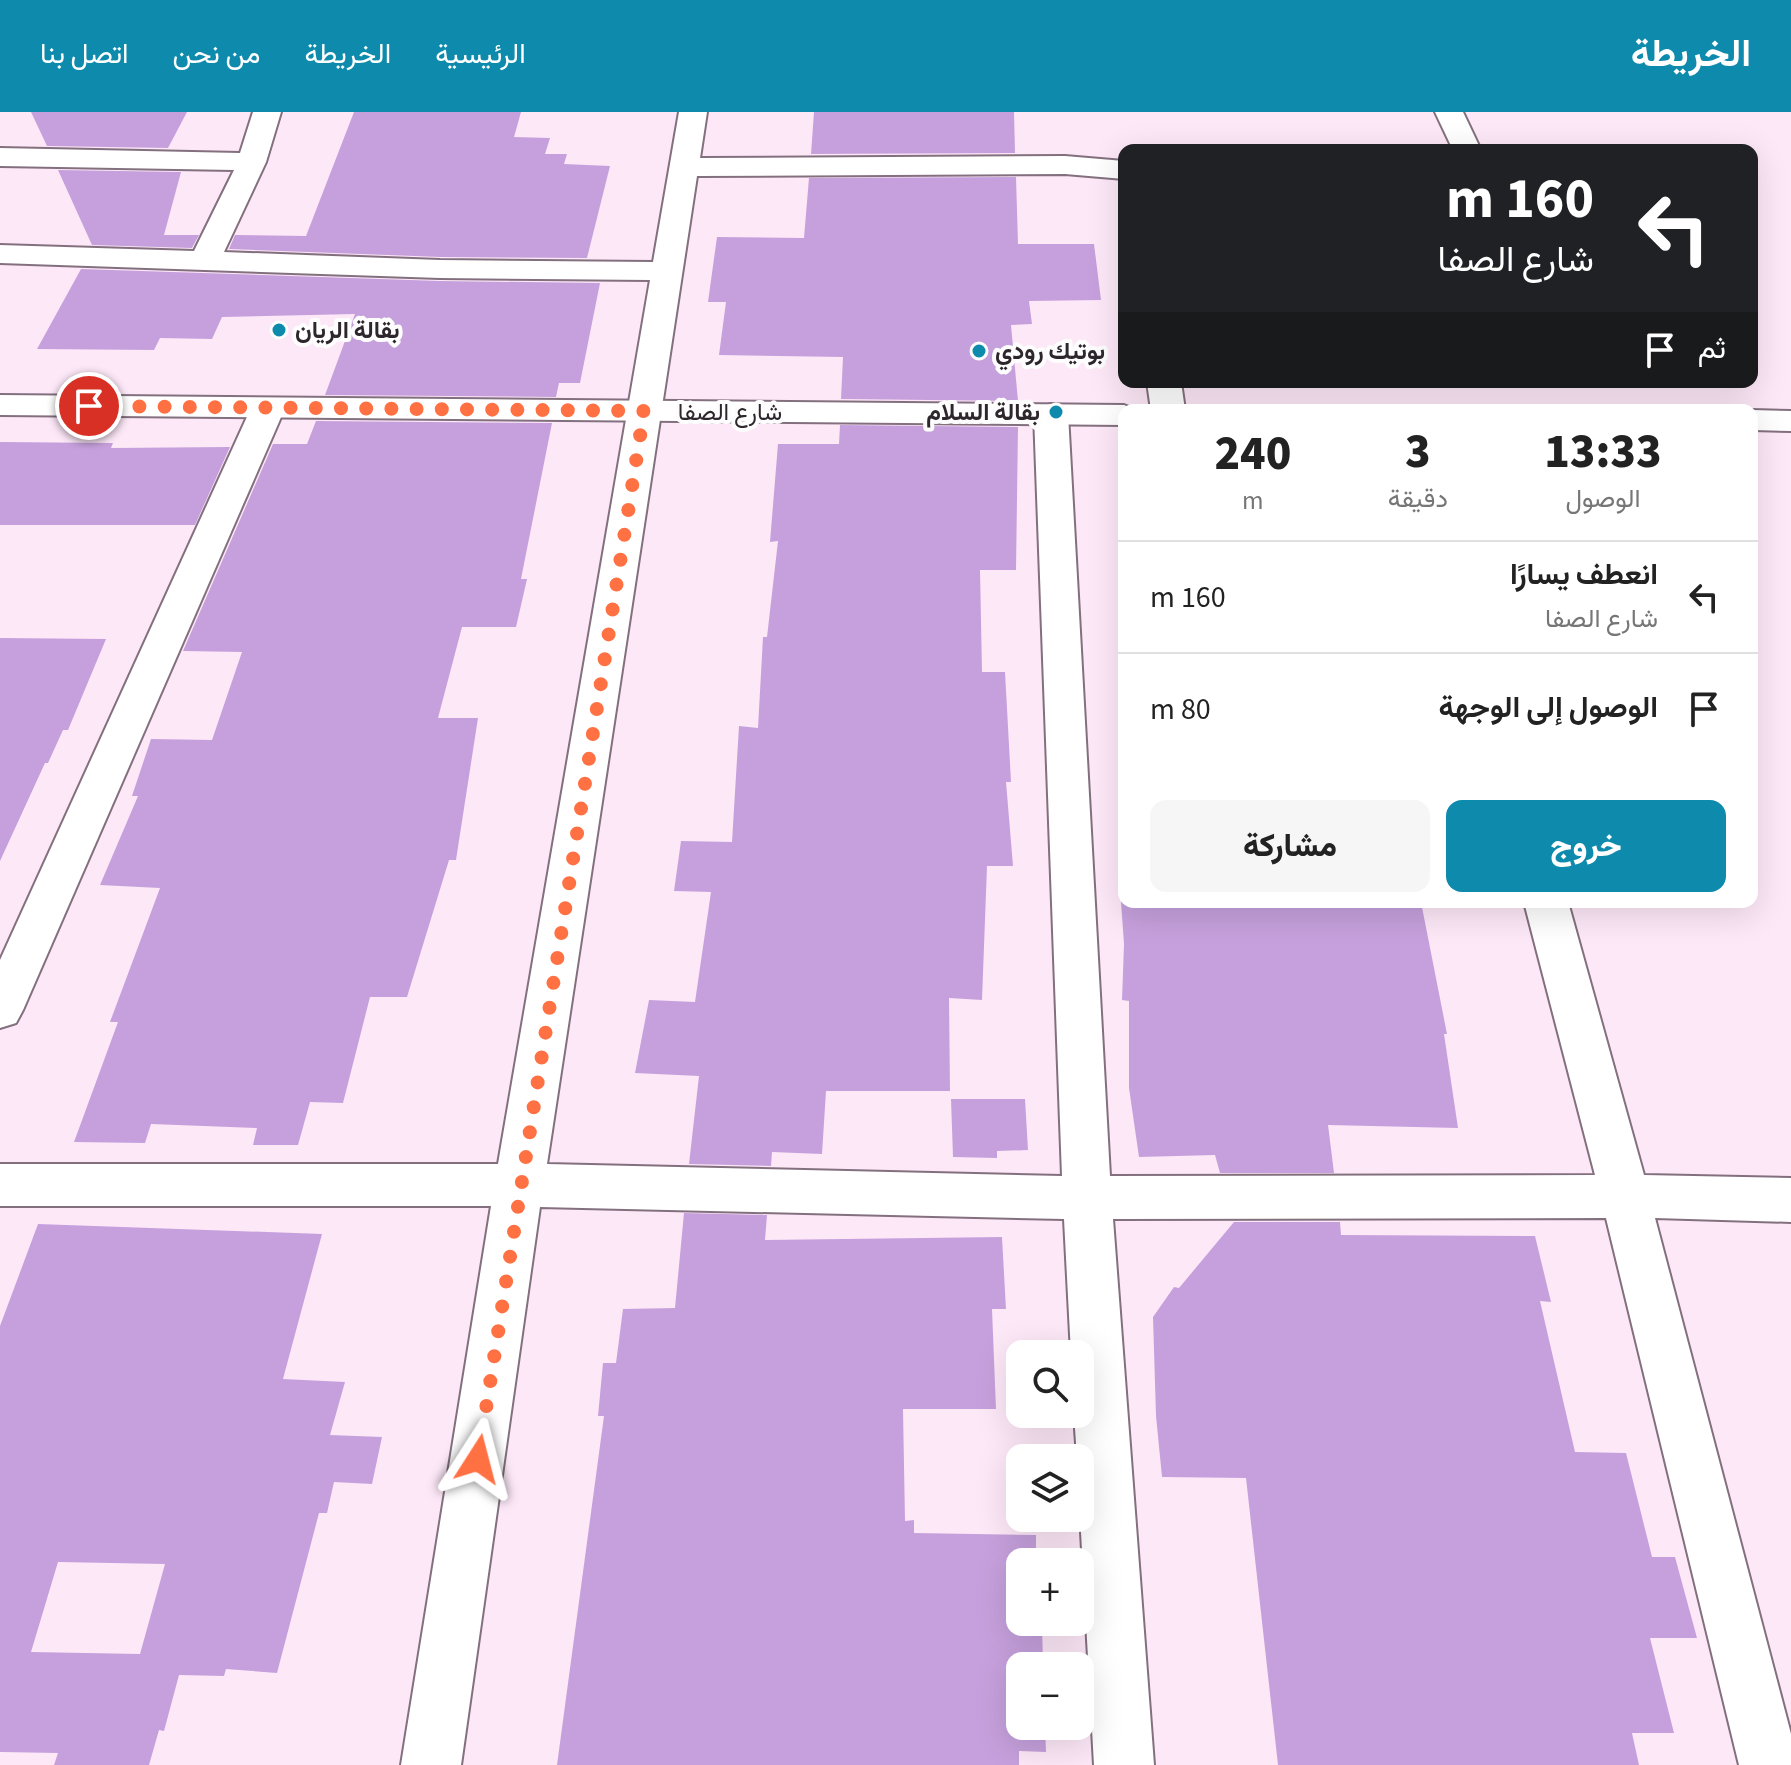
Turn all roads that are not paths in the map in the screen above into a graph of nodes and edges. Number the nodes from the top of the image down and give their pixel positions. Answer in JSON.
{"nodes":[{"id":1,"x":267,"y":112,"type":"edge"},
{"id":2,"x":693,"y":112,"type":"edge"},
{"id":3,"x":1449,"y":112,"type":"edge"},
{"id":4,"x":1464,"y":144,"type":"edge"},
{"id":5,"x":0,"y":157,"type":"edge"},
{"id":6,"x":252,"y":162,"type":"junction"},
{"id":7,"x":684,"y":167,"type":"junction"},
{"id":8,"x":1118,"y":169,"type":"edge"},
{"id":9,"x":0,"y":254,"type":"edge"},
{"id":10,"x":206,"y":259,"type":"junction"},
{"id":11,"x":667,"y":271,"type":"junction"},
{"id":12,"x":0,"y":405,"type":"edge"},
{"id":13,"x":268,"y":408,"type":"junction"},
{"id":14,"x":644,"y":411,"type":"junction"},
{"id":15,"x":1051,"y":414,"type":"junction"},
{"id":16,"x":1118,"y":415,"type":"edge"},
{"id":17,"x":1758,"y":420,"type":"edge"},
{"id":18,"x":1791,"y":421,"type":"edge"},
{"id":19,"x":1548,"y":908,"type":"edge"},
{"id":20,"x":0,"y":1010,"type":"edge"},
{"id":21,"x":0,"y":1185,"type":"edge"},
{"id":22,"x":519,"y":1185,"type":"junction"},
{"id":23,"x":1625,"y":1196,"type":"junction"},
{"id":24,"x":1087,"y":1198,"type":"junction"},
{"id":25,"x":1791,"y":1200,"type":"edge"},
{"id":26,"x":431,"y":1765,"type":"edge"},
{"id":27,"x":1124,"y":1765,"type":"edge"},
{"id":28,"x":1769,"y":1765,"type":"edge"}],
"edges":[{"from":1,"to":6,"type":"street"},
{"from":2,"to":7,"type":"street"},
{"from":3,"to":4,"type":"street"},
{"from":5,"to":6,"type":"street"},
{"from":6,"to":10,"type":"street"},
{"from":7,"to":8,"type":"street"},
{"from":7,"to":11,"type":"street"},
{"from":9,"to":10,"type":"street"},
{"from":10,"to":11,"type":"street"},
{"from":11,"to":14,"type":"street"},
{"from":12,"to":13,"type":"street","name":"شارع الصفا"},
{"from":13,"to":14,"type":"street","name":"شارع الصفا"},
{"from":13,"to":20,"type":"street"},
{"from":14,"to":15,"type":"street","name":"شارع الصفا"},
{"from":14,"to":22,"type":"street"},
{"from":15,"to":16,"type":"street","name":"شارع الصفا"},
{"from":15,"to":24,"type":"street"},
{"from":17,"to":18,"type":"street"},
{"from":19,"to":23,"type":"street"},
{"from":21,"to":22,"type":"street"},
{"from":22,"to":24,"type":"street"},
{"from":22,"to":26,"type":"street"},
{"from":23,"to":24,"type":"street"},
{"from":23,"to":25,"type":"street"},
{"from":23,"to":28,"type":"street"},
{"from":24,"to":27,"type":"street"}]}
